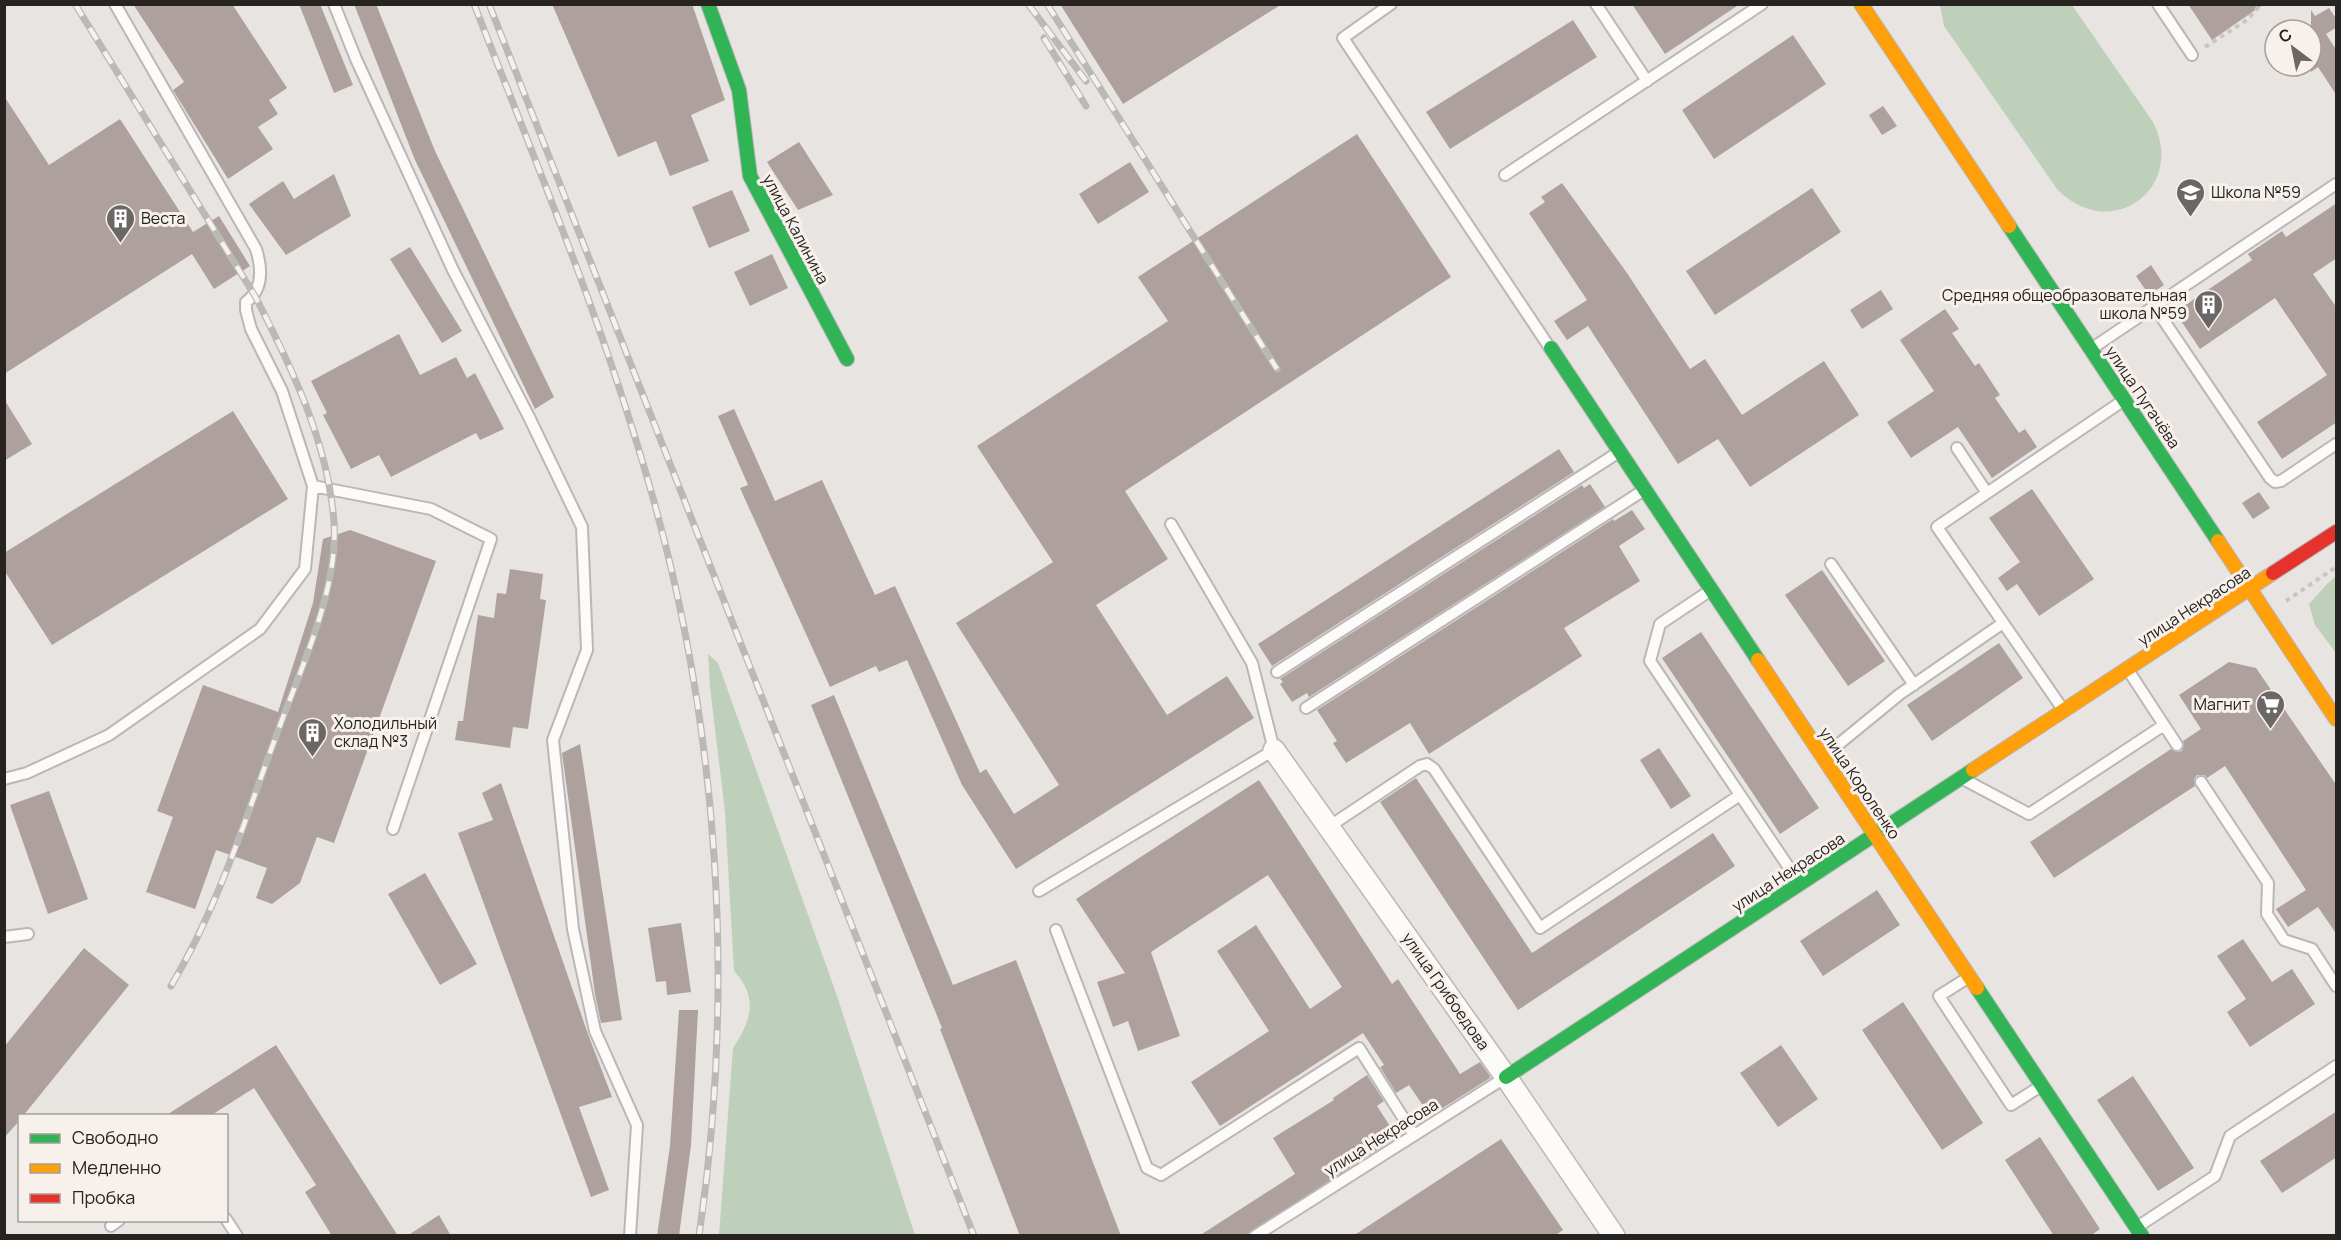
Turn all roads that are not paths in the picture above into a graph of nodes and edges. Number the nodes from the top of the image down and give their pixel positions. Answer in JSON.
{"nodes":[{"id":1,"x":115,"y":4,"type":"edge"},
{"id":2,"x":334,"y":4,"type":"edge"},
{"id":3,"x":708,"y":4,"type":"edge"},
{"id":4,"x":1391,"y":4,"type":"edge"},
{"id":5,"x":1596,"y":4,"type":"edge"},
{"id":6,"x":1762,"y":4,"type":"edge"},
{"id":7,"x":1861,"y":4,"type":"edge"},
{"id":8,"x":2158,"y":4,"type":"edge"},
{"id":9,"x":2192,"y":55,"type":"road end"},
{"id":10,"x":1647,"y":81,"type":"junction"},
{"id":11,"x":1505,"y":175,"type":"dead end"},
{"id":12,"x":2337,"y":184,"type":"edge"},
{"id":13,"x":2154,"y":306,"type":"junction"},
{"id":14,"x":1551,"y":348,"type":"joint"},
{"id":15,"x":2091,"y":349,"type":"junction"},
{"id":16,"x":847,"y":359,"type":"dead end"},
{"id":17,"x":2124,"y":400,"type":"junction"},
{"id":18,"x":2337,"y":444,"type":"edge"},
{"id":19,"x":1957,"y":448,"type":"dead end"},
{"id":20,"x":1619,"y":452,"type":"junction"},
{"id":21,"x":312,"y":486,"type":"junction"},
{"id":22,"x":1645,"y":490,"type":"junction"},
{"id":23,"x":1987,"y":493,"type":"junction"},
{"id":24,"x":1171,"y":524,"type":"dead end"},
{"id":25,"x":2337,"y":532,"type":"edge"},
{"id":26,"x":1831,"y":564,"type":"dead end"},
{"id":27,"x":2250,"y":589,"type":"junction"},
{"id":28,"x":1712,"y":590,"type":"junction"},
{"id":29,"x":2004,"y":624,"type":"junction"},
{"id":30,"x":2127,"y":669,"type":"junction"},
{"id":31,"x":1277,"y":672,"type":"dead end"},
{"id":32,"x":1914,"y":685,"type":"junction"},
{"id":33,"x":1306,"y":708,"type":"dead end"},
{"id":34,"x":2064,"y":711,"type":"junction"},
{"id":35,"x":2337,"y":719,"type":"edge"},
{"id":36,"x":2164,"y":725,"type":"junction"},
{"id":37,"x":2177,"y":745,"type":"dead end"},
{"id":38,"x":1274,"y":750,"type":"junction"},
{"id":39,"x":1822,"y":757,"type":"junction"},
{"id":40,"x":1962,"y":778,"type":"junction"},
{"id":41,"x":4,"y":779,"type":"edge"},
{"id":42,"x":2201,"y":782,"type":"dead end"},
{"id":43,"x":1740,"y":795,"type":"junction"},
{"id":44,"x":1330,"y":826,"type":"junction"},
{"id":45,"x":393,"y":829,"type":"dead end"},
{"id":46,"x":1874,"y":835,"type":"junction"},
{"id":47,"x":1800,"y":884,"type":"junction"},
{"id":48,"x":1039,"y":891,"type":"dead end"},
{"id":49,"x":1056,"y":930,"type":"dead end"},
{"id":50,"x":28,"y":934,"type":"dead end"},
{"id":51,"x":4,"y":937,"type":"edge"},
{"id":52,"x":1969,"y":976,"type":"junction"},
{"id":53,"x":2337,"y":986,"type":"edge"},
{"id":54,"x":2337,"y":1066,"type":"edge"},
{"id":55,"x":1506,"y":1077,"type":"junction"},
{"id":56,"x":2042,"y":1085,"type":"junction"},
{"id":57,"x":1414,"y":1135,"type":"junction"},
{"id":58,"x":228,"y":1222,"type":"edge"},
{"id":59,"x":2140,"y":1231,"type":"edge"},
{"id":60,"x":237,"y":1236,"type":"edge"},
{"id":61,"x":630,"y":1236,"type":"edge"},
{"id":62,"x":1255,"y":1236,"type":"edge"},
{"id":63,"x":1614,"y":1236,"type":"edge"}],
"edges":[{"from":1,"to":21,"type":"lane"},
{"from":2,"to":61,"type":"lane"},
{"from":3,"to":16,"type":"street","name":"улица Калинина"},
{"from":4,"to":14,"type":"lane"},
{"from":5,"to":10,"type":"lane"},
{"from":6,"to":10,"type":"lane"},
{"from":7,"to":15,"type":"street","name":"улица Пугачёва"},
{"from":8,"to":9,"type":"lane"},
{"from":10,"to":11,"type":"lane"},
{"from":12,"to":13,"type":"lane"},
{"from":13,"to":15,"type":"lane"},
{"from":13,"to":18,"type":"lane"},
{"from":14,"to":20,"type":"street","name":"улица Короленко"},
{"from":15,"to":17,"type":"street","name":"улица Пугачёва"},
{"from":17,"to":23,"type":"lane"},
{"from":17,"to":27,"type":"street","name":"улица Пугачёва"},
{"from":19,"to":23,"type":"lane"},
{"from":20,"to":22,"type":"street","name":"улица Короленко"},
{"from":20,"to":31,"type":"lane"},
{"from":21,"to":41,"type":"lane"},
{"from":21,"to":45,"type":"lane"},
{"from":22,"to":28,"type":"street","name":"улица Короленко"},
{"from":22,"to":33,"type":"lane"},
{"from":23,"to":29,"type":"lane"},
{"from":24,"to":38,"type":"lane"},
{"from":25,"to":27,"type":"street","name":"улица Некрасова"},
{"from":26,"to":32,"type":"lane"},
{"from":27,"to":30,"type":"street","name":"улица Некрасова"},
{"from":27,"to":35,"type":"street","name":"улица Пугачёва"},
{"from":28,"to":39,"type":"street","name":"улица Короленко"},
{"from":28,"to":43,"type":"lane"},
{"from":29,"to":32,"type":"lane"},
{"from":29,"to":34,"type":"lane"},
{"from":30,"to":34,"type":"street","name":"улица Некрасова"},
{"from":30,"to":36,"type":"lane"},
{"from":32,"to":39,"type":"lane"},
{"from":34,"to":40,"type":"street","name":"улица Некрасова"},
{"from":36,"to":37,"type":"lane"},
{"from":36,"to":40,"type":"lane"},
{"from":38,"to":44,"type":"street","name":"улица Грибоедова"},
{"from":38,"to":48,"type":"lane"},
{"from":39,"to":46,"type":"street","name":"улица Короленко"},
{"from":40,"to":46,"type":"street","name":"улица Некрасова"},
{"from":42,"to":53,"type":"lane"},
{"from":43,"to":44,"type":"lane"},
{"from":43,"to":47,"type":"lane"},
{"from":44,"to":55,"type":"street","name":"улица Грибоедова"},
{"from":46,"to":47,"type":"street","name":"улица Некрасова"},
{"from":46,"to":52,"type":"street","name":"улица Короленко"},
{"from":47,"to":55,"type":"street","name":"улица Некрасова"},
{"from":49,"to":57,"type":"lane"},
{"from":50,"to":51,"type":"lane"},
{"from":52,"to":56,"type":"street","name":"улица Короленко"},
{"from":52,"to":56,"type":"lane"},
{"from":54,"to":59,"type":"lane"},
{"from":55,"to":57,"type":"lane","name":"улица Некрасова"},
{"from":55,"to":63,"type":"street","name":"улица Грибоедова"},
{"from":56,"to":59,"type":"street","name":"улица Короленко"},
{"from":57,"to":62,"type":"lane","name":"улица Некрасова"},
{"from":58,"to":60,"type":"lane"}]}
